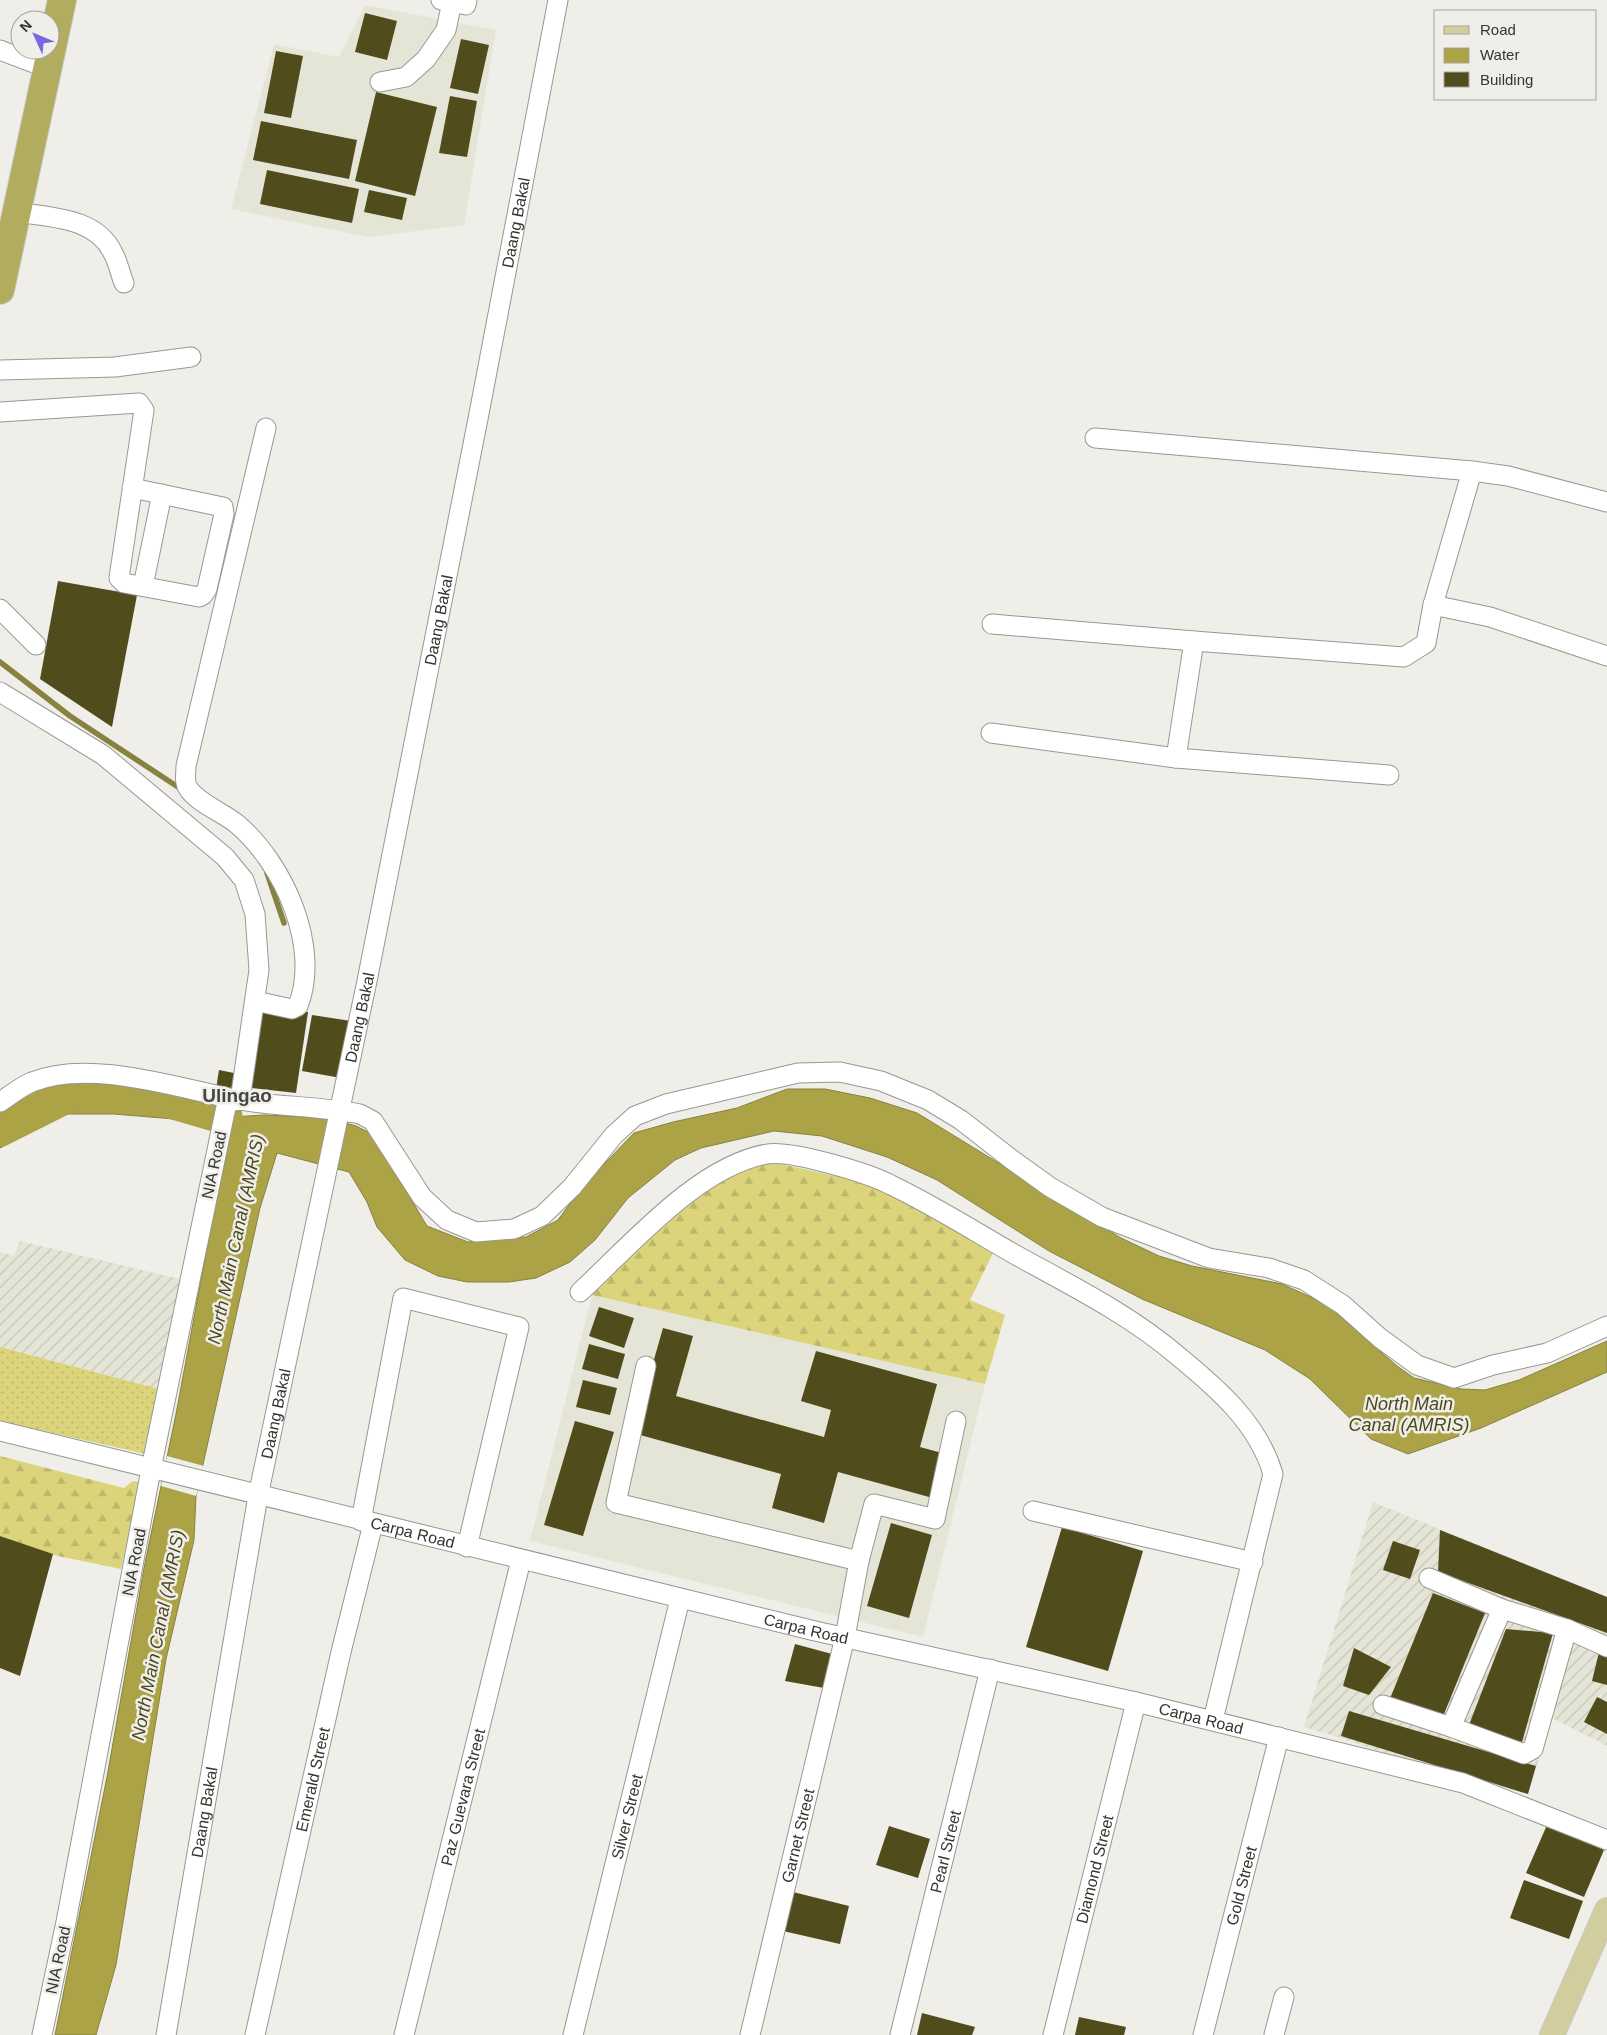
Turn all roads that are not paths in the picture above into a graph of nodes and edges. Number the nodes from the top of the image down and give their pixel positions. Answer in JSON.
{"nodes":[{"id":1,"x":62,"y":0,"type":"edge"},
{"id":2,"x":558,"y":0,"type":"edge"},
{"id":3,"x":452,"y":1,"type":"edge"},
{"id":4,"x":0,"y":50,"type":"edge"},
{"id":5,"x":48,"y":68,"type":"junction"},
{"id":6,"x":380,"y":82,"type":"dead end"},
{"id":7,"x":16,"y":212,"type":"junction"},
{"id":8,"x":124,"y":283,"type":"dead end"},
{"id":9,"x":0,"y":290,"type":"edge"},
{"id":10,"x":191,"y":357,"type":"dead end"},
{"id":11,"x":0,"y":370,"type":"edge"},
{"id":12,"x":0,"y":412,"type":"edge"},
{"id":13,"x":266,"y":428,"type":"dead end"},
{"id":14,"x":1094,"y":438,"type":"dead end"},
{"id":15,"x":1472,"y":471,"type":"junction"},
{"id":16,"x":132,"y":488,"type":"junction"},
{"id":17,"x":162,"y":494,"type":"junction"},
{"id":18,"x":1607,"y":502,"type":"edge"},
{"id":19,"x":143,"y":586,"type":"junction"},
{"id":20,"x":1434,"y":605,"type":"junction"},
{"id":21,"x":0,"y":609,"type":"edge"},
{"id":22,"x":992,"y":624,"type":"dead end"},
{"id":23,"x":1194,"y":641,"type":"junction"},
{"id":24,"x":36,"y":645,"type":"dead end"},
{"id":25,"x":1607,"y":656,"type":"edge"},
{"id":26,"x":0,"y":692,"type":"edge"},
{"id":27,"x":991,"y":732,"type":"dead end"},
{"id":28,"x":1176,"y":758,"type":"junction"},
{"id":29,"x":1389,"y":775,"type":"dead end"},
{"id":30,"x":254,"y":1001,"type":"junction"},
{"id":31,"x":234,"y":1101,"type":"junction"},
{"id":32,"x":0,"y":1102,"type":"edge"},
{"id":33,"x":338,"y":1117,"type":"junction"},
{"id":34,"x":580,"y":1292,"type":"dead end"},
{"id":35,"x":1607,"y":1326,"type":"edge"},
{"id":36,"x":646,"y":1366,"type":"dead end"},
{"id":37,"x":956,"y":1421,"type":"dead end"},
{"id":38,"x":0,"y":1432,"type":"edge"},
{"id":39,"x":156,"y":1467,"type":"junction"},
{"id":40,"x":258,"y":1496,"type":"junction"},
{"id":41,"x":1033,"y":1511,"type":"dead end"},
{"id":42,"x":367,"y":1523,"type":"junction"},
{"id":43,"x":467,"y":1547,"type":"junction"},
{"id":44,"x":521,"y":1560,"type":"junction"},
{"id":45,"x":859,"y":1561,"type":"junction"},
{"id":46,"x":1253,"y":1562,"type":"junction"},
{"id":47,"x":1429,"y":1578,"type":"dead end"},
{"id":48,"x":680,"y":1599,"type":"junction"},
{"id":49,"x":1502,"y":1609,"type":"junction"},
{"id":50,"x":1567,"y":1629,"type":"junction"},
{"id":51,"x":845,"y":1637,"type":"junction"},
{"id":52,"x":1607,"y":1646,"type":"edge"},
{"id":53,"x":990,"y":1669,"type":"junction"},
{"id":54,"x":1136,"y":1702,"type":"junction"},
{"id":55,"x":1383,"y":1705,"type":"dead end"},
{"id":56,"x":1213,"y":1720,"type":"junction"},
{"id":57,"x":1451,"y":1727,"type":"junction"},
{"id":58,"x":1279,"y":1737,"type":"junction"},
{"id":59,"x":1607,"y":1840,"type":"edge"},
{"id":60,"x":1607,"y":1910,"type":"edge"},
{"id":61,"x":1284,"y":1997,"type":"dead end"},
{"id":62,"x":42,"y":2035,"type":"edge"},
{"id":63,"x":166,"y":2035,"type":"edge"},
{"id":64,"x":255,"y":2035,"type":"edge"},
{"id":65,"x":404,"y":2035,"type":"edge"},
{"id":66,"x":573,"y":2035,"type":"edge"},
{"id":67,"x":750,"y":2035,"type":"edge"},
{"id":68,"x":900,"y":2035,"type":"edge"},
{"id":69,"x":1053,"y":2035,"type":"edge"},
{"id":70,"x":1203,"y":2035,"type":"edge"},
{"id":71,"x":1274,"y":2035,"type":"edge"},
{"id":72,"x":1552,"y":2035,"type":"edge"}],
"edges":[{"from":1,"to":5,"type":"highway"},
{"from":2,"to":33,"type":"street","name":"Daang Bakal"},
{"from":3,"to":6,"type":"street"},
{"from":4,"to":5,"type":"street"},
{"from":5,"to":7,"type":"highway"},
{"from":7,"to":8,"type":"street"},
{"from":7,"to":9,"type":"highway"},
{"from":10,"to":11,"type":"street"},
{"from":12,"to":16,"type":"street"},
{"from":13,"to":30,"type":"street"},
{"from":14,"to":15,"type":"street"},
{"from":15,"to":18,"type":"street"},
{"from":15,"to":20,"type":"street"},
{"from":16,"to":17,"type":"street"},
{"from":16,"to":19,"type":"street"},
{"from":17,"to":19,"type":"street"},
{"from":17,"to":19,"type":"street"},
{"from":20,"to":23,"type":"street"},
{"from":20,"to":25,"type":"street"},
{"from":21,"to":24,"type":"street"},
{"from":22,"to":23,"type":"street"},
{"from":23,"to":28,"type":"street"},
{"from":26,"to":30,"type":"street","name":"NIA Road"},
{"from":27,"to":28,"type":"street"},
{"from":28,"to":29,"type":"street"},
{"from":30,"to":31,"type":"street","name":"NIA Road"},
{"from":31,"to":32,"type":"street"},
{"from":31,"to":33,"type":"street"},
{"from":31,"to":39,"type":"street","name":"NIA Road"},
{"from":33,"to":35,"type":"street"},
{"from":33,"to":40,"type":"street","name":"Daang Bakal"},
{"from":34,"to":46,"type":"street"},
{"from":36,"to":45,"type":"street"},
{"from":37,"to":45,"type":"street","name":"Garnet Street"},
{"from":38,"to":39,"type":"street","name":"Carpa Road"},
{"from":39,"to":40,"type":"street","name":"Carpa Road"},
{"from":39,"to":62,"type":"street","name":"NIA Road"},
{"from":40,"to":42,"type":"street","name":"Carpa Road"},
{"from":40,"to":63,"type":"street","name":"Daang Bakal"},
{"from":41,"to":46,"type":"street"},
{"from":42,"to":43,"type":"street","name":"Carpa Road"},
{"from":42,"to":43,"type":"street","name":"Emerald Street"},
{"from":42,"to":64,"type":"street","name":"Emerald Street"},
{"from":43,"to":44,"type":"street","name":"Carpa Road"},
{"from":44,"to":48,"type":"street","name":"Carpa Road"},
{"from":44,"to":65,"type":"street","name":"Paz Guevara Street"},
{"from":45,"to":51,"type":"street","name":"Garnet Street"},
{"from":46,"to":56,"type":"street"},
{"from":47,"to":49,"type":"street"},
{"from":48,"to":51,"type":"street","name":"Carpa Road"},
{"from":48,"to":66,"type":"street","name":"Silver Street"},
{"from":49,"to":50,"type":"street"},
{"from":49,"to":57,"type":"street"},
{"from":50,"to":52,"type":"street"},
{"from":50,"to":57,"type":"street"},
{"from":51,"to":53,"type":"street","name":"Carpa Road"},
{"from":51,"to":67,"type":"street","name":"Garnet Street"},
{"from":53,"to":54,"type":"street","name":"Carpa Road"},
{"from":53,"to":68,"type":"street","name":"Pearl Street"},
{"from":54,"to":56,"type":"street","name":"Carpa Road"},
{"from":54,"to":69,"type":"street","name":"Diamond Street"},
{"from":55,"to":57,"type":"street"},
{"from":56,"to":58,"type":"street","name":"Carpa Road"},
{"from":58,"to":59,"type":"street","name":"Carpa Road"},
{"from":58,"to":70,"type":"street","name":"Gold Street"},
{"from":60,"to":72,"type":"main road"},
{"from":61,"to":71,"type":"street"}]}
